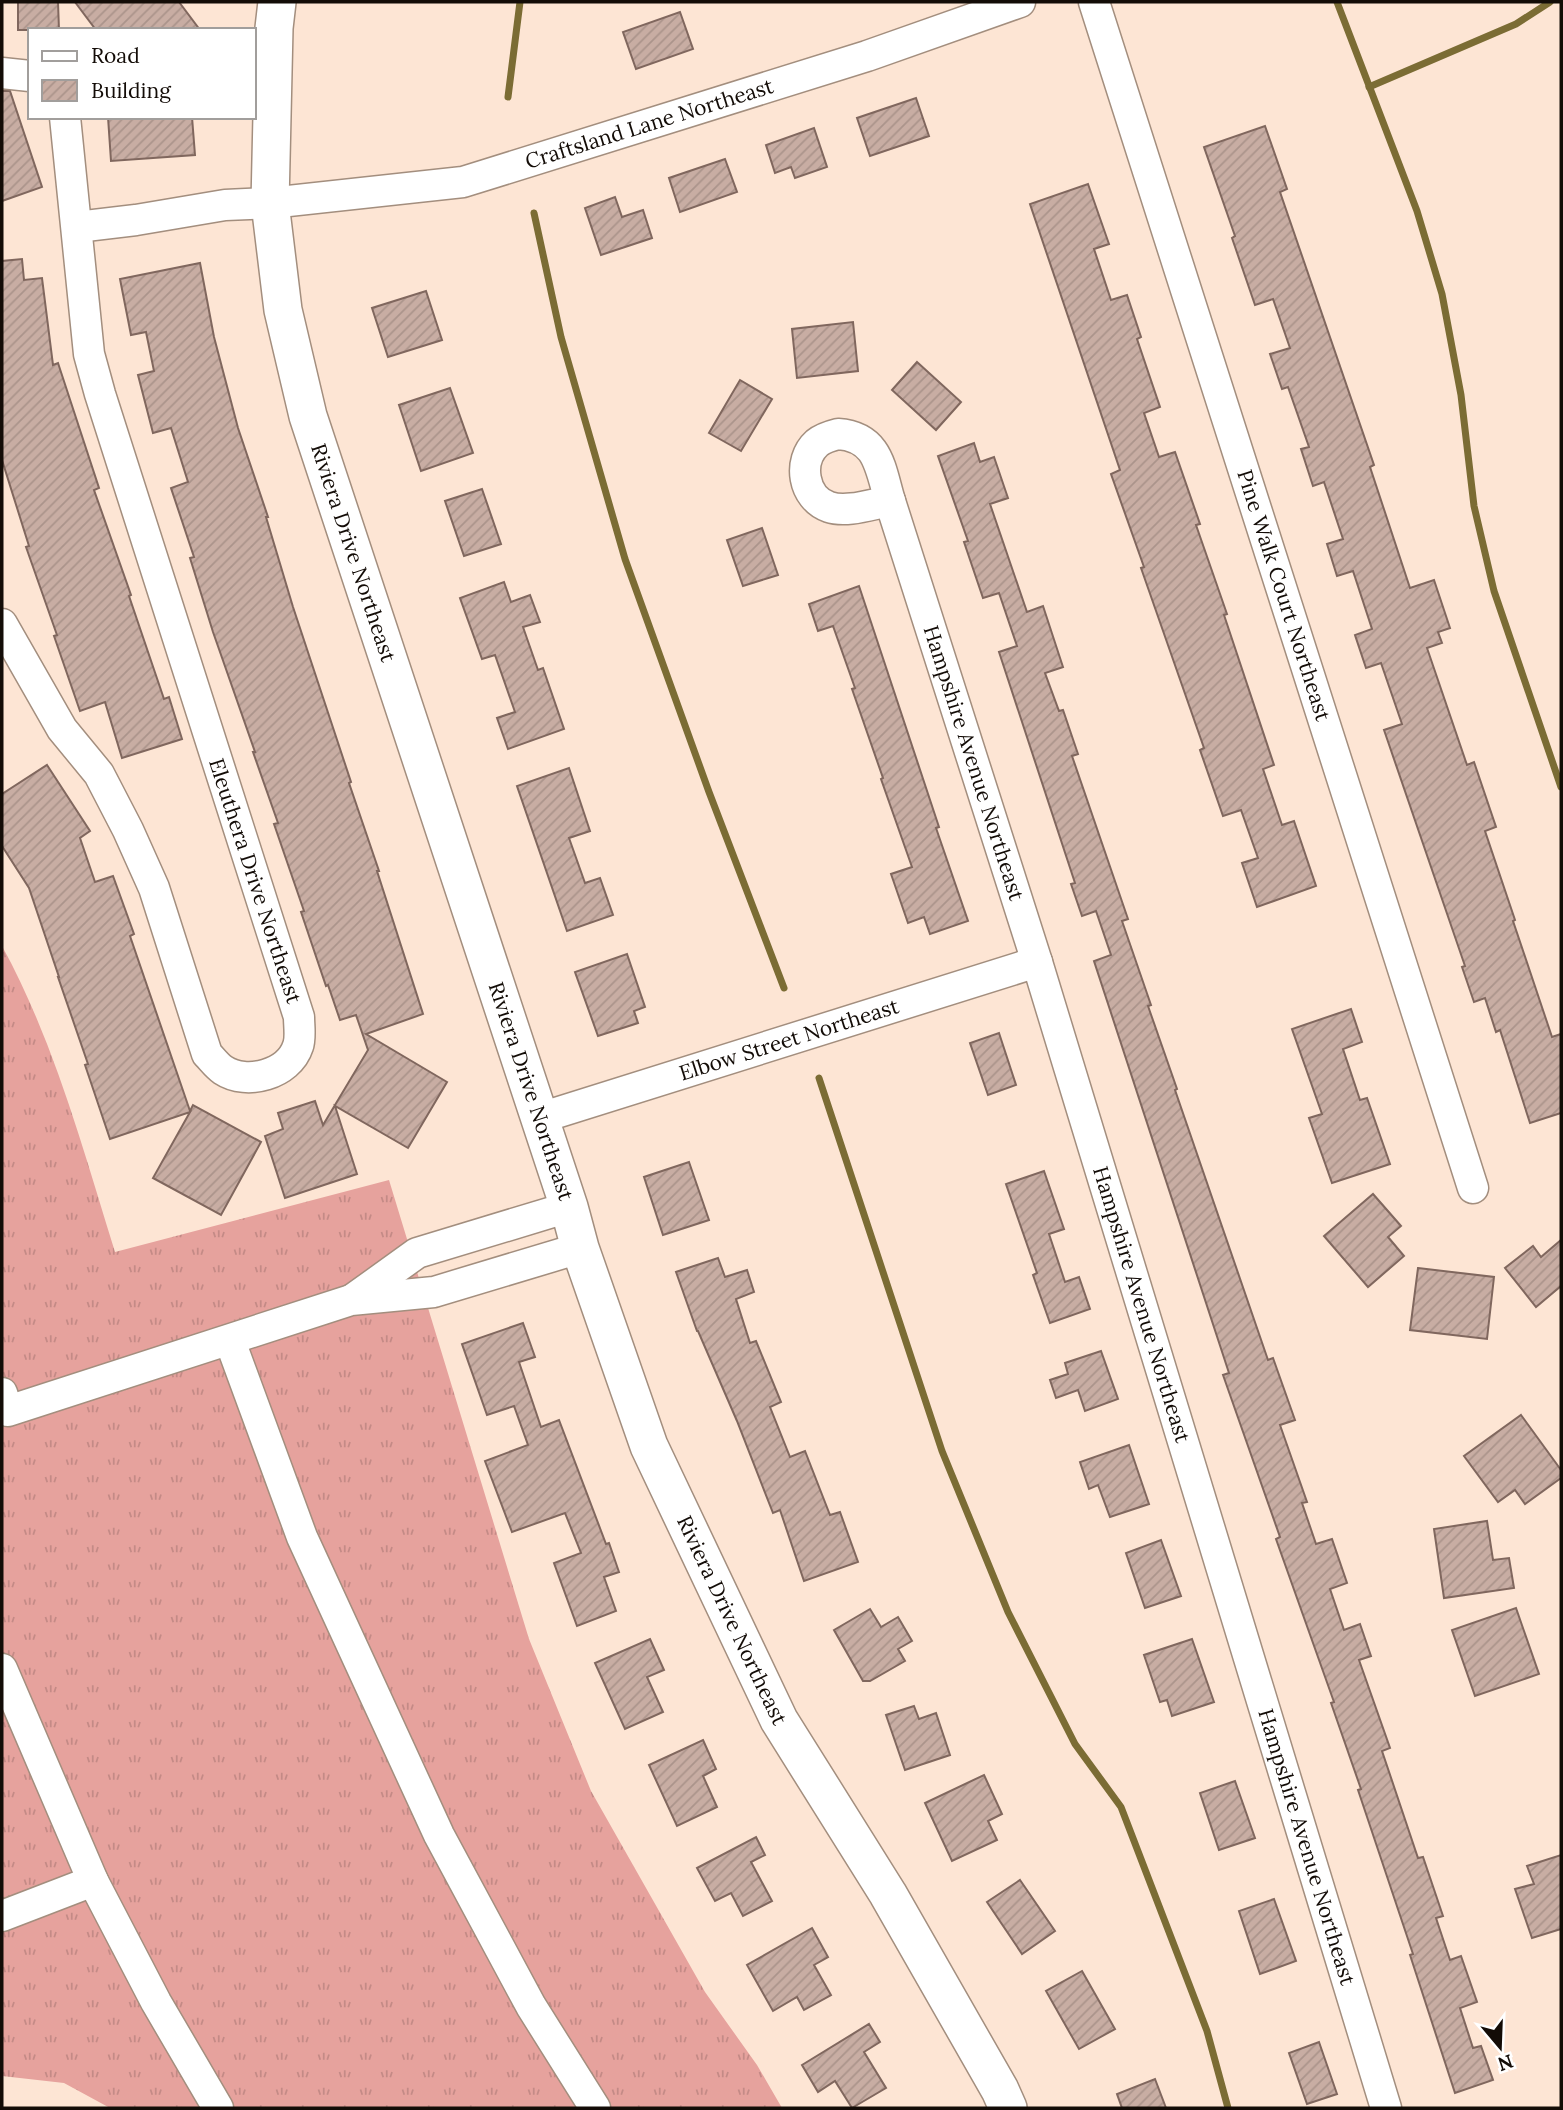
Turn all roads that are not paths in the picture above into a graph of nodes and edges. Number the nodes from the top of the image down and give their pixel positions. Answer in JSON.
{"nodes":[{"id":1,"x":278,"y":2,"type":"edge"},
{"id":2,"x":1020,"y":2,"type":"edge"},
{"id":3,"x":1094,"y":2,"type":"edge"},
{"id":4,"x":2,"y":72,"type":"edge"},
{"id":5,"x":28,"y":76,"type":"edge"},
{"id":6,"x":65,"y":119,"type":"edge"},
{"id":7,"x":270,"y":203,"type":"junction"},
{"id":8,"x":77,"y":227,"type":"junction"},
{"id":9,"x":890,"y":501,"type":"dead end"},
{"id":10,"x":2,"y":624,"type":"edge"},
{"id":11,"x":1037,"y":962,"type":"junction"},
{"id":12,"x":540,"y":1118,"type":"junction"},
{"id":13,"x":1473,"y":1188,"type":"dead end"},
{"id":14,"x":569,"y":1207,"type":"junction"},
{"id":15,"x":580,"y":1248,"type":"junction"},
{"id":16,"x":351,"y":1300,"type":"junction"},
{"id":17,"x":230,"y":1341,"type":"junction"},
{"id":18,"x":4,"y":1406,"type":"edge"},
{"id":19,"x":2,"y":1669,"type":"edge"},
{"id":20,"x":93,"y":1881,"type":"junction"},
{"id":21,"x":2,"y":1916,"type":"edge"},
{"id":22,"x":218,"y":2108,"type":"edge"},
{"id":23,"x":595,"y":2108,"type":"edge"},
{"id":24,"x":1008,"y":2108,"type":"edge"},
{"id":25,"x":1386,"y":2108,"type":"edge"}],
"edges":[{"from":1,"to":7,"type":"street","name":"Riviera Drive Northeast"},
{"from":2,"to":7,"type":"street","name":"Craftsland Lane Northeast"},
{"from":3,"to":13,"type":"street","name":"Pine Walk Court Northeast"},
{"from":4,"to":5,"type":"street"},
{"from":6,"to":8,"type":"street","name":"Eleuthera Drive Northeast"},
{"from":7,"to":8,"type":"street"},
{"from":7,"to":12,"type":"street","name":"Riviera Drive Northeast"},
{"from":8,"to":10,"type":"street","name":"Eleuthera Drive Northeast"},
{"from":9,"to":11,"type":"street","name":"Hampshire Avenue Northeast"},
{"from":11,"to":12,"type":"street","name":"Elbow Street Northeast"},
{"from":11,"to":25,"type":"street","name":"Hampshire Avenue Northeast"},
{"from":12,"to":14,"type":"street","name":"Riviera Drive Northeast"},
{"from":14,"to":15,"type":"street","name":"Riviera Drive Northeast"},
{"from":14,"to":16,"type":"street"},
{"from":15,"to":16,"type":"street"},
{"from":15,"to":24,"type":"street","name":"Riviera Drive Northeast"},
{"from":16,"to":17,"type":"street"},
{"from":17,"to":18,"type":"street"},
{"from":17,"to":23,"type":"street"},
{"from":19,"to":20,"type":"street"},
{"from":20,"to":21,"type":"street"},
{"from":20,"to":22,"type":"street"}]}
